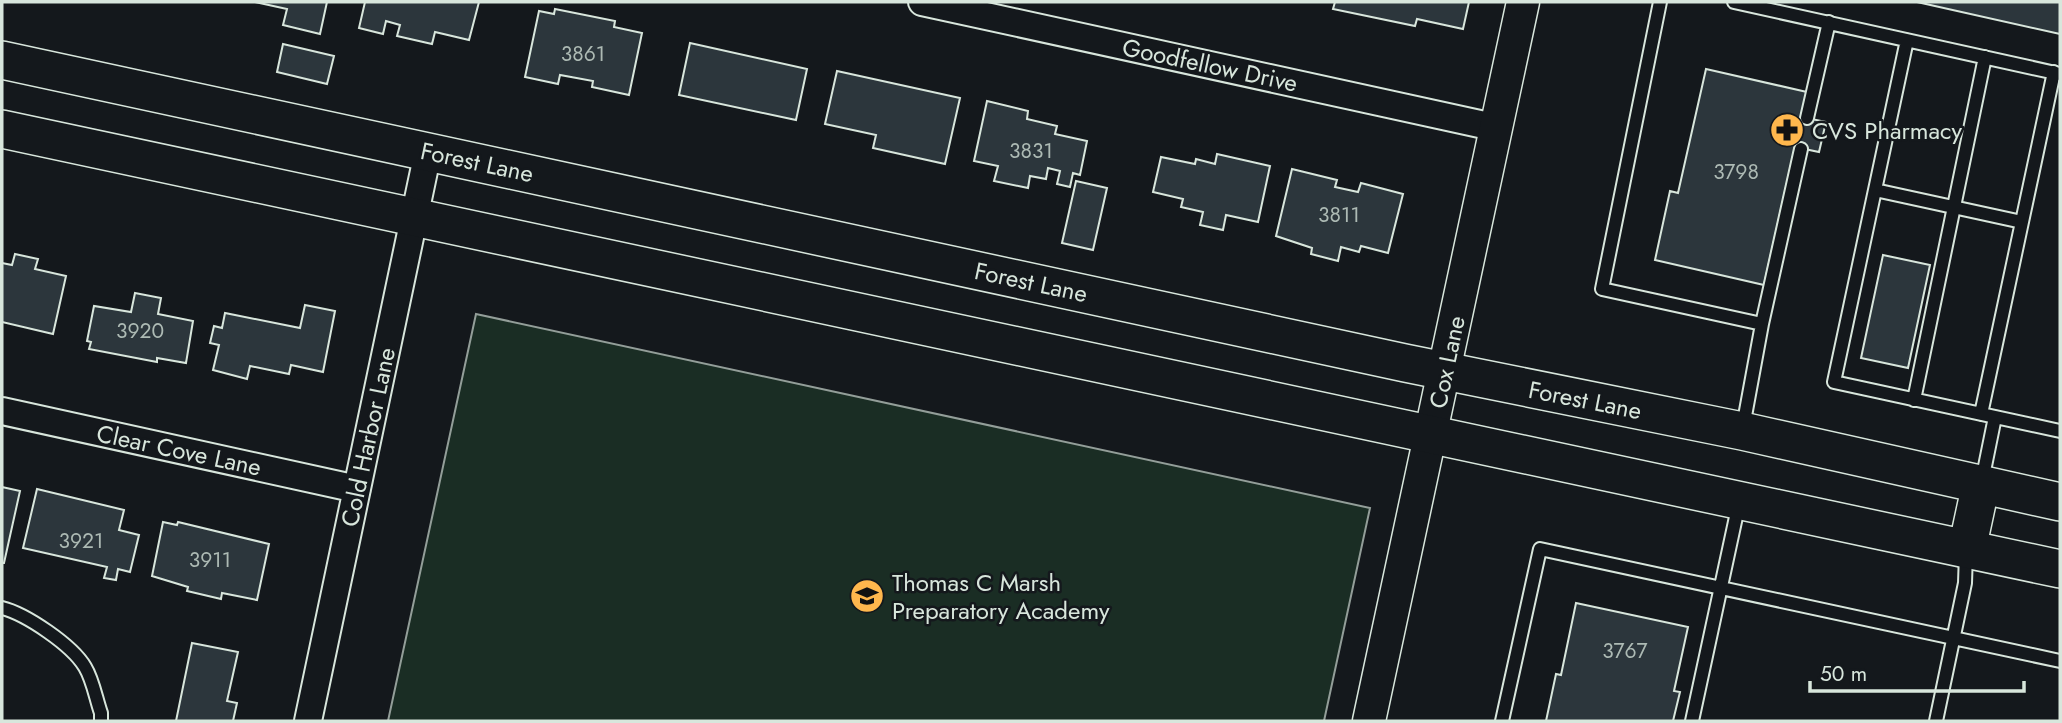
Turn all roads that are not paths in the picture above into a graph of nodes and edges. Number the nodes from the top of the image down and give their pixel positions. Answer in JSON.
{"nodes":[{"id":1,"x":922,"y":2,"type":"edge"},
{"id":2,"x":1523,"y":2,"type":"edge"},
{"id":3,"x":1660,"y":2,"type":"edge"},
{"id":4,"x":1734,"y":2,"type":"edge"},
{"id":5,"x":1829,"y":23,"type":"junction"},
{"id":6,"x":1907,"y":40,"type":"junction"},
{"id":7,"x":1986,"y":57,"type":"junction"},
{"id":8,"x":2,"y":60,"type":"edge"},
{"id":9,"x":2057,"y":73,"type":"edge"},
{"id":10,"x":1807,"y":118,"type":"dead end"},
{"id":11,"x":1498,"y":128,"type":"junction"},
{"id":12,"x":2,"y":130,"type":"edge"},
{"id":13,"x":1801,"y":149,"type":"dead end"},
{"id":14,"x":428,"y":152,"type":"junction"},
{"id":15,"x":1875,"y":190,"type":"junction"},
{"id":16,"x":1953,"y":207,"type":"junction"},
{"id":17,"x":414,"y":217,"type":"junction"},
{"id":18,"x":2022,"y":222,"type":"junction"},
{"id":19,"x":1762,"y":324,"type":"junction"},
{"id":20,"x":1444,"y":371,"type":"junction"},
{"id":21,"x":1913,"y":400,"type":"junction"},
{"id":22,"x":2,"y":411,"type":"edge"},
{"id":23,"x":1981,"y":414,"type":"junction"},
{"id":24,"x":1995,"y":417,"type":"junction"},
{"id":25,"x":1742,"y":431,"type":"junction"},
{"id":26,"x":2060,"y":431,"type":"edge"},
{"id":27,"x":1431,"y":435,"type":"junction"},
{"id":28,"x":1981,"y":484,"type":"junction"},
{"id":29,"x":357,"y":489,"type":"junction"},
{"id":30,"x":1740,"y":500,"type":"junction"},
{"id":31,"x":2060,"y":502,"type":"edge"},
{"id":32,"x":1966,"y":549,"type":"junction"},
{"id":33,"x":2060,"y":569,"type":"edge"},
{"id":34,"x":1720,"y":588,"type":"junction"},
{"id":35,"x":2,"y":608,"type":"edge"},
{"id":36,"x":1954,"y":638,"type":"junction"},
{"id":37,"x":2060,"y":661,"type":"edge"},
{"id":38,"x":101,"y":721,"type":"edge"},
{"id":39,"x":309,"y":721,"type":"edge"},
{"id":40,"x":1369,"y":721,"type":"edge"},
{"id":41,"x":1502,"y":721,"type":"edge"},
{"id":42,"x":1692,"y":721,"type":"edge"},
{"id":43,"x":1936,"y":721,"type":"edge"}],
"edges":[{"from":1,"to":11,"type":"street","name":"Goodfellow Drive"},
{"from":2,"to":11,"type":"street","name":"Cox Lane"},
{"from":3,"to":19,"type":"lane"},
{"from":4,"to":5,"type":"lane"},
{"from":5,"to":6,"type":"lane"},
{"from":5,"to":10,"type":"lane"},
{"from":6,"to":7,"type":"lane"},
{"from":6,"to":15,"type":"lane"},
{"from":7,"to":9,"type":"lane"},
{"from":7,"to":16,"type":"lane"},
{"from":8,"to":14,"type":"main road","name":"Forest Lane"},
{"from":9,"to":18,"type":"lane"},
{"from":11,"to":20,"type":"street","name":"Cox Lane"},
{"from":12,"to":17,"type":"main road"},
{"from":13,"to":19,"type":"lane"},
{"from":14,"to":17,"type":"street","name":"Cold Harbor Lane"},
{"from":14,"to":20,"type":"main road","name":"Forest Lane"},
{"from":15,"to":16,"type":"lane"},
{"from":15,"to":21,"type":"lane"},
{"from":16,"to":18,"type":"lane"},
{"from":16,"to":21,"type":"lane"},
{"from":17,"to":27,"type":"main road"},
{"from":17,"to":29,"type":"street","name":"Cold Harbor Lane"},
{"from":18,"to":23,"type":"lane"},
{"from":19,"to":25,"type":"lane"},
{"from":20,"to":25,"type":"main road","name":"Forest Lane"},
{"from":20,"to":27,"type":"street","name":"Cox Lane"},
{"from":21,"to":23,"type":"lane"},
{"from":22,"to":29,"type":"street","name":"Clear Cove Lane"},
{"from":23,"to":24,"type":"lane"},
{"from":24,"to":26,"type":"lane"},
{"from":24,"to":28,"type":"lane"},
{"from":25,"to":28,"type":"main road","name":"Forest Lane"},
{"from":27,"to":30,"type":"main road"},
{"from":27,"to":40,"type":"street","name":"Cox Lane"},
{"from":28,"to":31,"type":"main road","name":"Forest Lane"},
{"from":28,"to":32,"type":"main road"},
{"from":29,"to":39,"type":"street","name":"Cold Harbor Lane"},
{"from":30,"to":32,"type":"main road"},
{"from":30,"to":34,"type":"lane"},
{"from":32,"to":33,"type":"main road"},
{"from":32,"to":36,"type":"lane"},
{"from":34,"to":36,"type":"lane"},
{"from":34,"to":41,"type":"lane"},
{"from":34,"to":42,"type":"lane"},
{"from":35,"to":38,"type":"lane"},
{"from":36,"to":37,"type":"lane"},
{"from":36,"to":43,"type":"lane"}]}
